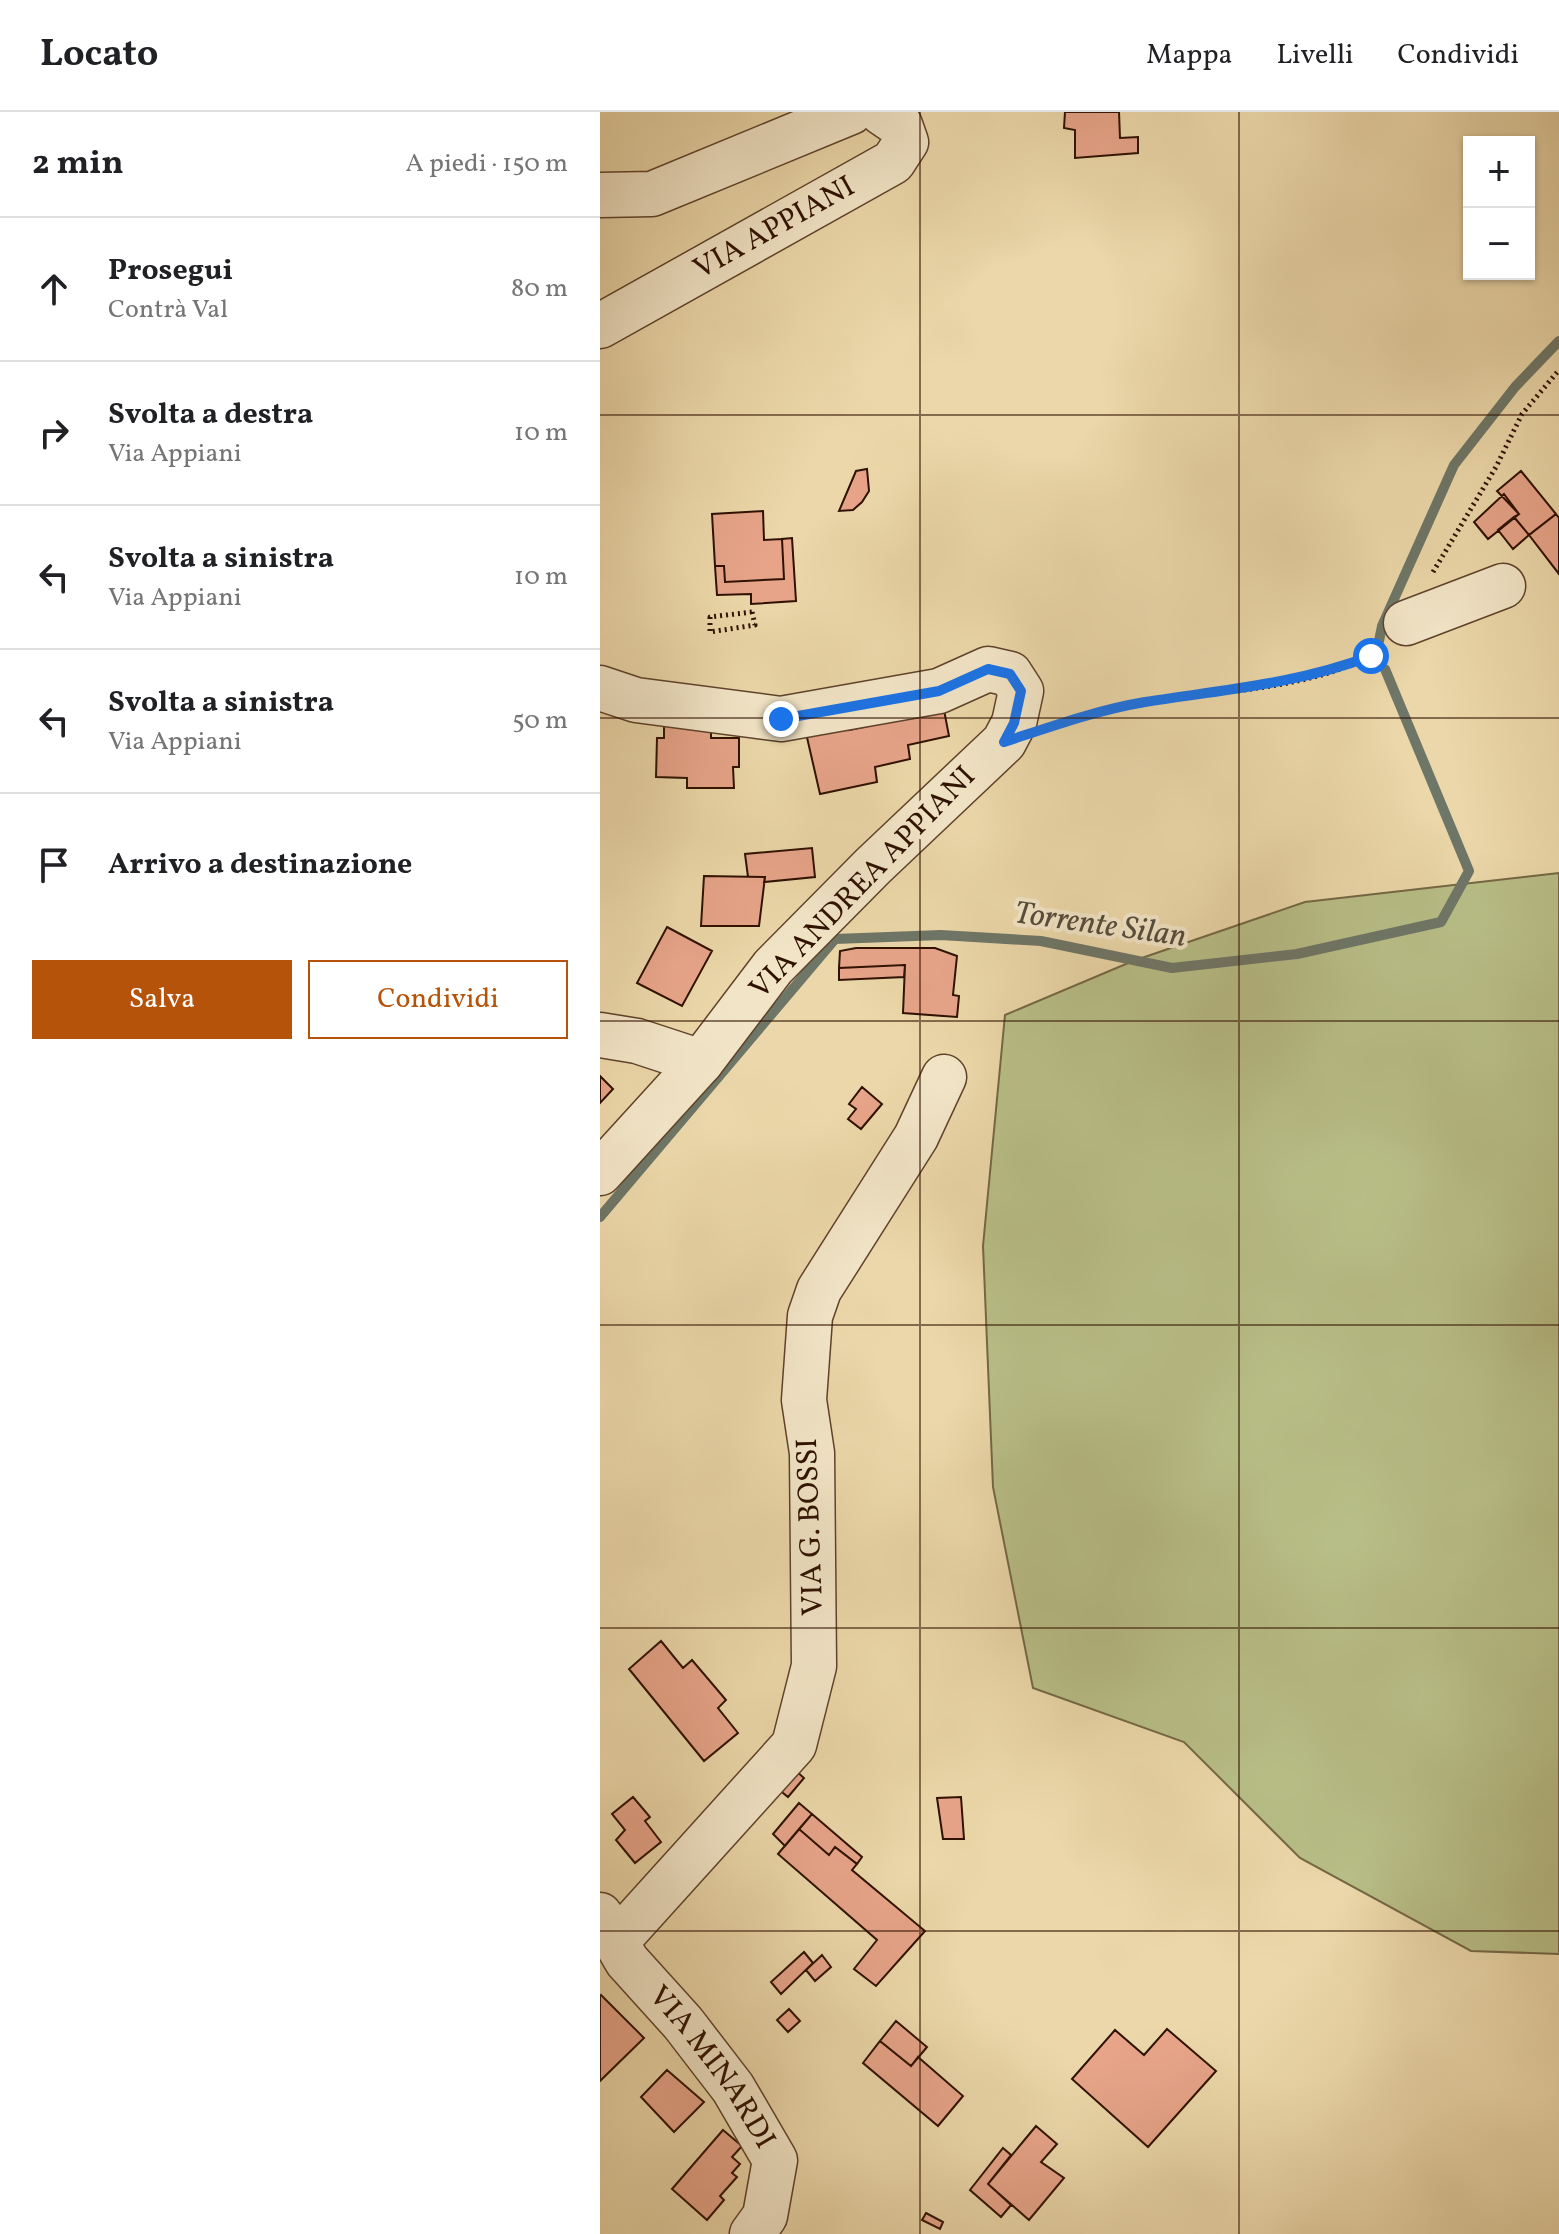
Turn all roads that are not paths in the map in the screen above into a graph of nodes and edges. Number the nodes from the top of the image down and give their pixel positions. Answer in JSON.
{"nodes":[{"id":1,"x":851,"y":112,"type":"edge"},
{"id":2,"x":881,"y":112,"type":"edge"},
{"id":3,"x":600,"y":195,"type":"edge"},
{"id":4,"x":600,"y":326,"type":"edge"},
{"id":5,"x":1503,"y":586,"type":"dead end"},
{"id":6,"x":1406,"y":623,"type":"road end"},
{"id":7,"x":600,"y":688,"type":"edge"},
{"id":8,"x":600,"y":1035,"type":"edge"},
{"id":9,"x":701,"y":1062,"type":"junction"},
{"id":10,"x":944,"y":1077,"type":"dead end"},
{"id":11,"x":600,"y":1173,"type":"edge"},
{"id":12,"x":605,"y":1925,"type":"edge"},
{"id":13,"x":752,"y":2234,"type":"edge"}],
"edges":[{"from":1,"to":3,"type":"street"},
{"from":2,"to":4,"type":"street","name":"VIA APPIANI"},
{"from":5,"to":6,"type":"street"},
{"from":7,"to":9,"type":"street","name":"VIA ANDREA APPIANI"},
{"from":8,"to":9,"type":"street"},
{"from":9,"to":11,"type":"street","name":"VIA ANDREA APPIANI"},
{"from":10,"to":12,"type":"street","name":"VIA G. BOSSI"},
{"from":12,"to":13,"type":"street","name":"VIA MINARDI"}]}
